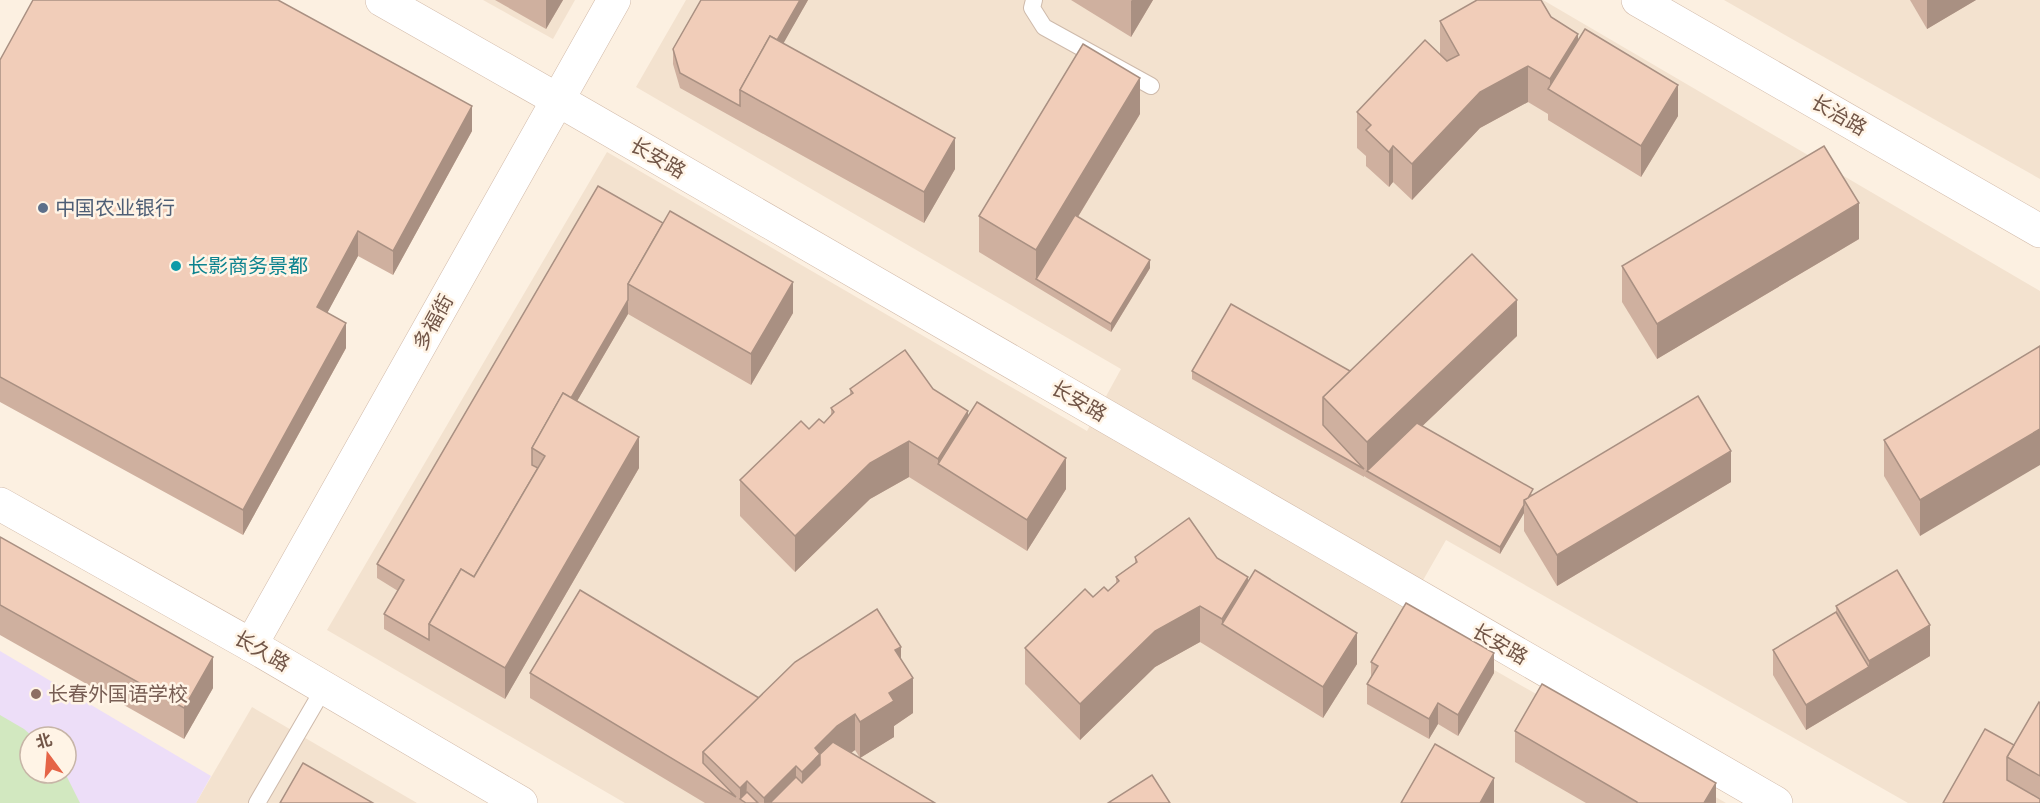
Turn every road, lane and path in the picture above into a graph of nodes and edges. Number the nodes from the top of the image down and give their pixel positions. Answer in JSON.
{"nodes":[{"id":1,"x":382,"y":0,"type":"edge"},
{"id":2,"x":614,"y":0,"type":"edge"},
{"id":3,"x":1034,"y":0,"type":"edge"},
{"id":4,"x":1638,"y":0,"type":"edge"},
{"id":5,"x":1150,"y":86,"type":"dead end"},
{"id":6,"x":558,"y":100,"type":"junction"},
{"id":7,"x":2040,"y":231,"type":"edge"},
{"id":8,"x":0,"y":504,"type":"edge"},
{"id":9,"x":251,"y":645,"type":"junction"},
{"id":10,"x":324,"y":688,"type":"junction"},
{"id":11,"x":257,"y":803,"type":"edge"},
{"id":12,"x":521,"y":803,"type":"edge"},
{"id":13,"x":1776,"y":803,"type":"edge"}],
"edges":[{"from":1,"to":6,"type":"street","name":"长安路"},
{"from":2,"to":6,"type":"street","name":"多福街"},
{"from":3,"to":5,"type":"lane"},
{"from":4,"to":7,"type":"street","name":"长治路"},
{"from":6,"to":9,"type":"street","name":"多福街"},
{"from":6,"to":13,"type":"street","name":"长安路"},
{"from":8,"to":9,"type":"street","name":"长久路"},
{"from":9,"to":10,"type":"street","name":"长久路"},
{"from":10,"to":11,"type":"lane"},
{"from":10,"to":12,"type":"street","name":"长久路"}]}
